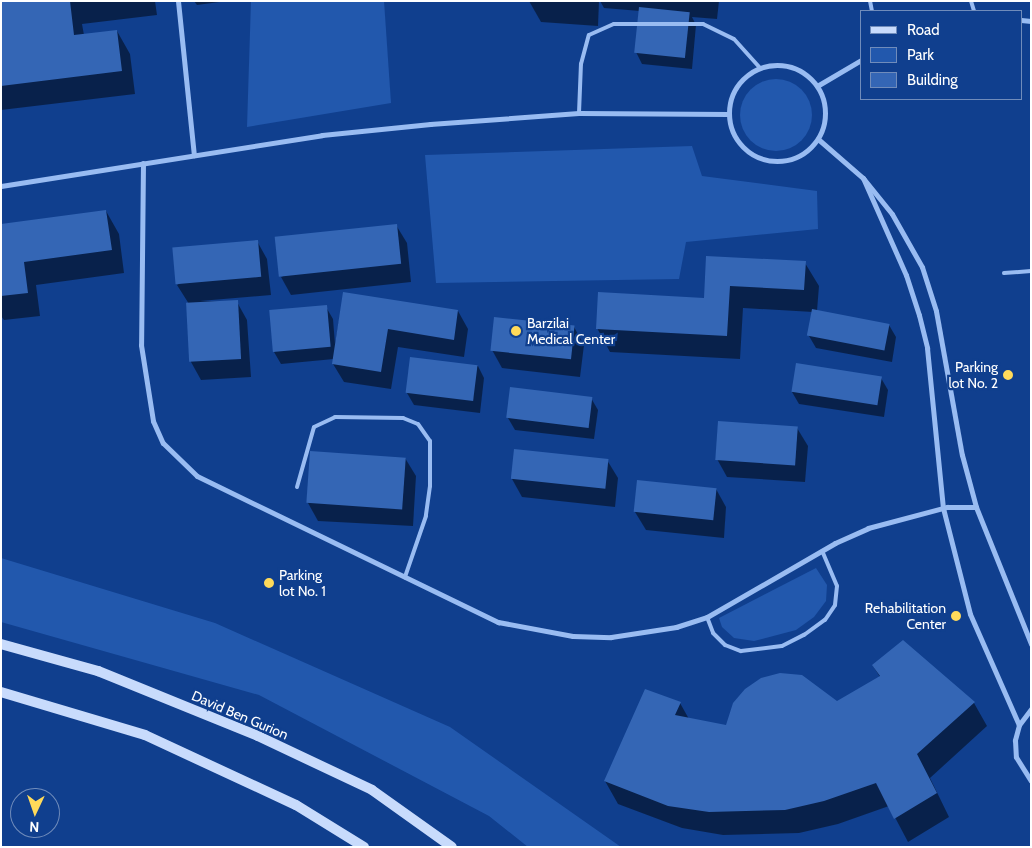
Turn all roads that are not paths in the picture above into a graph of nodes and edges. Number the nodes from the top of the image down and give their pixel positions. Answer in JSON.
{"nodes":[{"id":1,"x":178,"y":1,"type":"edge"},
{"id":2,"x":860,"y":61,"type":"edge"},
{"id":3,"x":759,"y":68,"type":"junction"},
{"id":4,"x":817,"y":86,"type":"junction"},
{"id":5,"x":579,"y":112,"type":"junction"},
{"id":6,"x":728,"y":114,"type":"junction"},
{"id":7,"x":818,"y":139,"type":"junction"},
{"id":8,"x":194,"y":155,"type":"junction"},
{"id":9,"x":144,"y":163,"type":"junction"},
{"id":10,"x":863,"y":178,"type":"junction"},
{"id":11,"x":1,"y":186,"type":"edge"},
{"id":12,"x":1031,"y":271,"type":"edge"},
{"id":13,"x":1004,"y":273,"type":"dead end"},
{"id":14,"x":297,"y":487,"type":"dead end"},
{"id":15,"x":976,"y":507,"type":"junction"},
{"id":16,"x":943,"y":508,"type":"junction"},
{"id":17,"x":822,"y":551,"type":"junction"},
{"id":18,"x":405,"y":577,"type":"junction"},
{"id":19,"x":707,"y":618,"type":"junction"},
{"id":20,"x":1,"y":644,"type":"edge"},
{"id":21,"x":1031,"y":644,"type":"edge"},
{"id":22,"x":1,"y":692,"type":"edge"},
{"id":23,"x":1031,"y":709,"type":"edge"},
{"id":24,"x":1019,"y":724,"type":"junction"},
{"id":25,"x":1031,"y":780,"type":"edge"},
{"id":26,"x":364,"y":847,"type":"edge"},
{"id":27,"x":452,"y":847,"type":"edge"}],
"edges":[{"from":1,"to":8,"type":"street"},
{"from":2,"to":4,"type":"street"},
{"from":3,"to":4,"type":"street"},
{"from":3,"to":5,"type":"lane"},
{"from":3,"to":6,"type":"street"},
{"from":4,"to":7,"type":"street"},
{"from":5,"to":6,"type":"street"},
{"from":5,"to":8,"type":"street"},
{"from":6,"to":7,"type":"street"},
{"from":7,"to":10,"type":"street"},
{"from":8,"to":9,"type":"street"},
{"from":9,"to":11,"type":"street"},
{"from":9,"to":18,"type":"street"},
{"from":10,"to":15,"type":"street"},
{"from":10,"to":16,"type":"street"},
{"from":12,"to":13,"type":"lane"},
{"from":14,"to":18,"type":"lane"},
{"from":15,"to":16,"type":"street"},
{"from":15,"to":21,"type":"street"},
{"from":16,"to":17,"type":"street"},
{"from":16,"to":24,"type":"street"},
{"from":17,"to":19,"type":"street"},
{"from":17,"to":19,"type":"lane"},
{"from":18,"to":19,"type":"street"},
{"from":20,"to":27,"type":"main road","name":"David Ben Gurion"},
{"from":22,"to":26,"type":"main road"},
{"from":23,"to":24,"type":"street"},
{"from":24,"to":25,"type":"street"}]}
